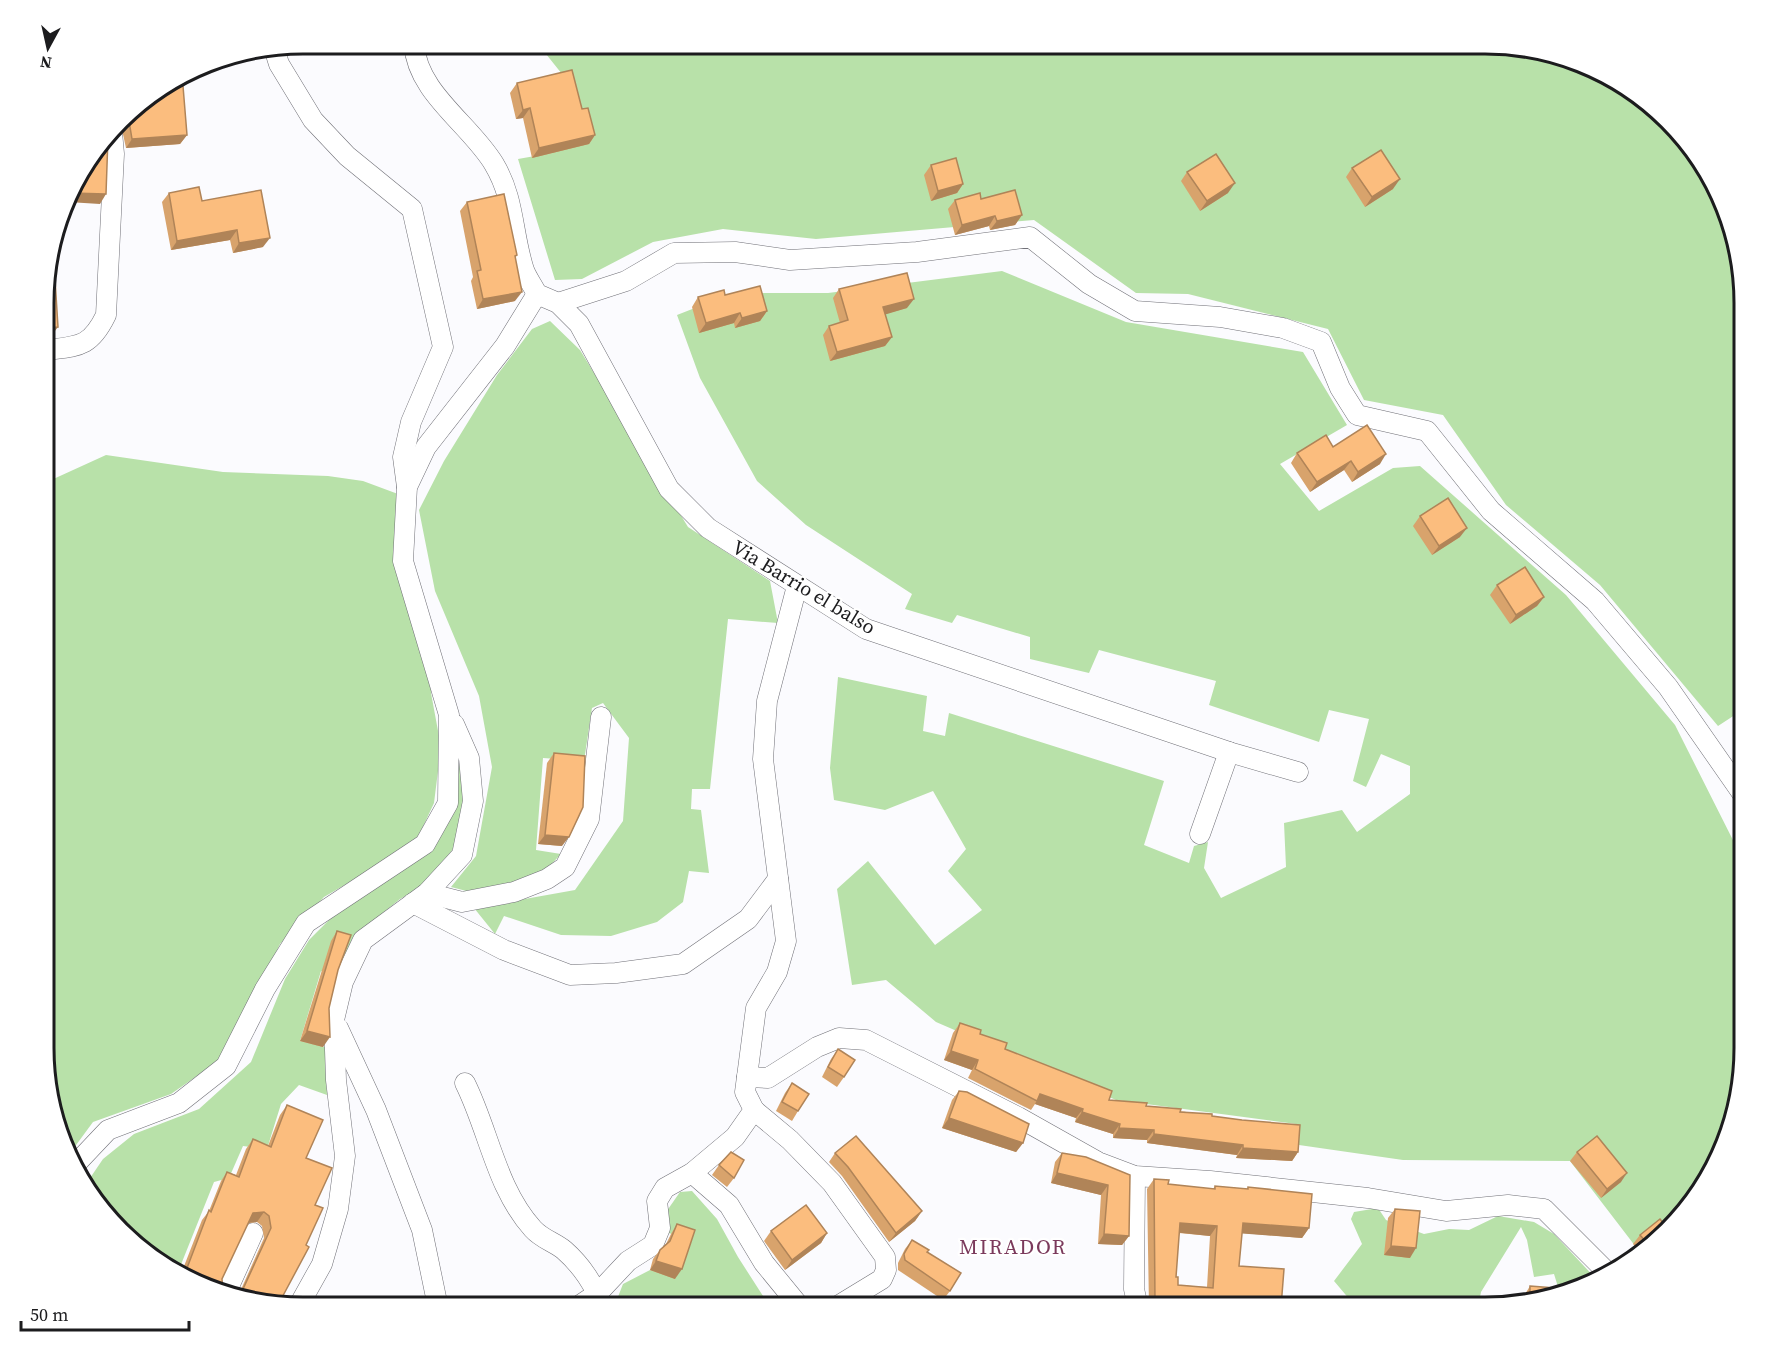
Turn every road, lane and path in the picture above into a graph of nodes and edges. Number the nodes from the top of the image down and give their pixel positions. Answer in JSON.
{"nodes":[{"id":1,"x":415,"y":54,"type":"edge"},
{"id":2,"x":276,"y":56,"type":"edge"},
{"id":3,"x":105,"y":153,"type":"edge"},
{"id":4,"x":537,"y":294,"type":"junction"},
{"id":5,"x":558,"y":303,"type":"junction"},
{"id":6,"x":54,"y":349,"type":"edge"},
{"id":7,"x":407,"y":487,"type":"junction"},
{"id":8,"x":797,"y":586,"type":"junction"},
{"id":9,"x":449,"y":715,"type":"junction"},
{"id":10,"x":601,"y":717,"type":"dead end"},
{"id":11,"x":1229,"y":752,"type":"junction"},
{"id":12,"x":1298,"y":772,"type":"dead end"},
{"id":13,"x":1734,"y":782,"type":"edge"},
{"id":14,"x":1200,"y":834,"type":"dead end"},
{"id":15,"x":778,"y":879,"type":"junction"},
{"id":16,"x":420,"y":898,"type":"junction"},
{"id":17,"x":334,"y":1020,"type":"junction"},
{"id":18,"x":747,"y":1077,"type":"junction"},
{"id":19,"x":465,"y":1083,"type":"dead end"},
{"id":20,"x":754,"y":1110,"type":"junction"},
{"id":21,"x":80,"y":1159,"type":"edge"},
{"id":22,"x":692,"y":1173,"type":"junction"},
{"id":23,"x":1135,"y":1176,"type":"junction"},
{"id":24,"x":253,"y":1233,"type":"dead end"},
{"id":25,"x":1602,"y":1268,"type":"edge"},
{"id":26,"x":229,"y":1286,"type":"edge"},
{"id":27,"x":304,"y":1297,"type":"edge"},
{"id":28,"x":436,"y":1297,"type":"edge"},
{"id":29,"x":598,"y":1297,"type":"edge"},
{"id":30,"x":602,"y":1297,"type":"edge"},
{"id":31,"x":792,"y":1297,"type":"edge"},
{"id":32,"x":852,"y":1297,"type":"edge"},
{"id":33,"x":1136,"y":1297,"type":"edge"}],
"edges":[{"from":1,"to":4,"type":"street"},
{"from":2,"to":7,"type":"street"},
{"from":3,"to":6,"type":"street"},
{"from":4,"to":5,"type":"street"},
{"from":4,"to":7,"type":"street"},
{"from":5,"to":8,"type":"street","name":"Via Barrio el balso"},
{"from":5,"to":13,"type":"street"},
{"from":7,"to":9,"type":"street"},
{"from":8,"to":11,"type":"street","name":"Via Barrio el balso"},
{"from":8,"to":15,"type":"street"},
{"from":9,"to":16,"type":"street"},
{"from":9,"to":21,"type":"street"},
{"from":10,"to":16,"type":"street"},
{"from":11,"to":12,"type":"street","name":"Via Barrio el balso"},
{"from":11,"to":14,"type":"street"},
{"from":15,"to":16,"type":"street"},
{"from":15,"to":18,"type":"street"},
{"from":16,"to":17,"type":"street"},
{"from":17,"to":27,"type":"street"},
{"from":17,"to":28,"type":"street"},
{"from":18,"to":20,"type":"street"},
{"from":18,"to":23,"type":"street"},
{"from":19,"to":29,"type":"street"},
{"from":20,"to":22,"type":"street"},
{"from":20,"to":32,"type":"street"},
{"from":22,"to":30,"type":"street"},
{"from":22,"to":31,"type":"street"},
{"from":23,"to":25,"type":"street"},
{"from":23,"to":33,"type":"street"},
{"from":24,"to":26,"type":"street"}]}
